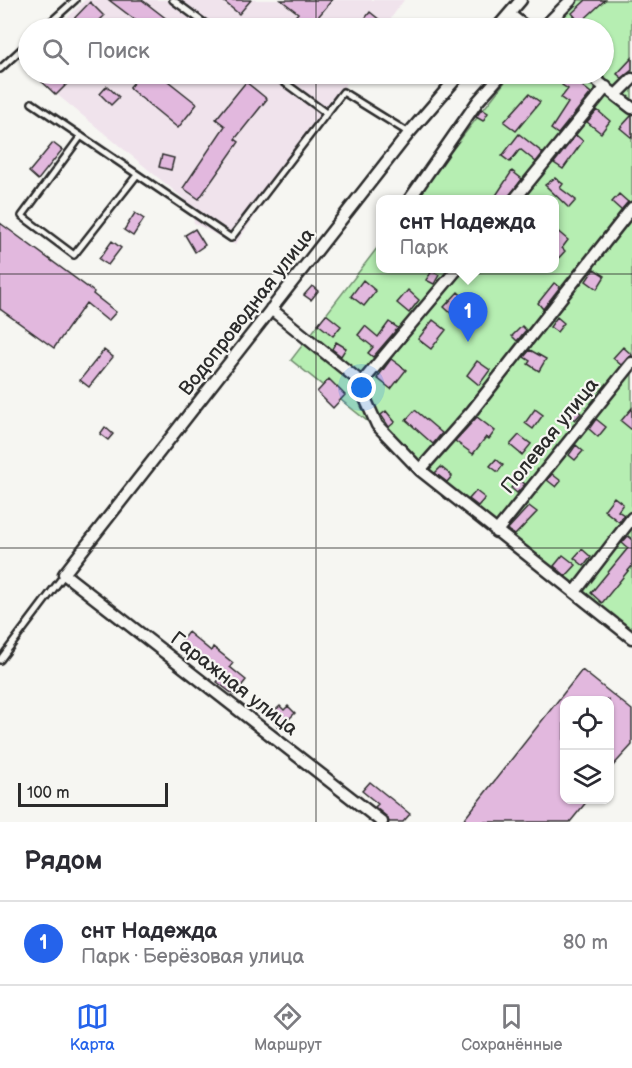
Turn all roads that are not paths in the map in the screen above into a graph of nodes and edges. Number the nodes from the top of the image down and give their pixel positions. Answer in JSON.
{"nodes":[{"id":1,"x":75,"y":0,"type":"edge"},
{"id":2,"x":173,"y":0,"type":"edge"},
{"id":3,"x":521,"y":0,"type":"edge"},
{"id":4,"x":571,"y":0,"type":"edge"},
{"id":5,"x":509,"y":14,"type":"junction"},
{"id":6,"x":55,"y":18,"type":"edge"},
{"id":7,"x":197,"y":18,"type":"edge"},
{"id":8,"x":506,"y":18,"type":"edge"},
{"id":9,"x":514,"y":18,"type":"edge"},
{"id":10,"x":553,"y":18,"type":"edge"},
{"id":11,"x":18,"y":52,"type":"edge"},
{"id":12,"x":0,"y":69,"type":"edge"},
{"id":13,"x":632,"y":79,"type":"edge"},
{"id":14,"x":287,"y":84,"type":"edge"},
{"id":15,"x":452,"y":84,"type":"edge"},
{"id":16,"x":493,"y":84,"type":"edge"},
{"id":17,"x":602,"y":84,"type":"edge"},
{"id":18,"x":606,"y":87,"type":"junction"},
{"id":19,"x":616,"y":95,"type":"junction"},
{"id":20,"x":32,"y":103,"type":"dead end"},
{"id":21,"x":632,"y":108,"type":"edge"},
{"id":22,"x":326,"y":113,"type":"junction"},
{"id":23,"x":409,"y":134,"type":"junction"},
{"id":24,"x":81,"y":136,"type":"junction"},
{"id":25,"x":137,"y":175,"type":"junction"},
{"id":26,"x":412,"y":195,"type":"edge"},
{"id":27,"x":518,"y":195,"type":"edge"},
{"id":28,"x":632,"y":208,"type":"edge"},
{"id":29,"x":454,"y":273,"type":"edge"},
{"id":30,"x":271,"y":309,"type":"junction"},
{"id":31,"x":632,"y":363,"type":"edge"},
{"id":32,"x":359,"y":386,"type":"junction"},
{"id":33,"x":420,"y":470,"type":"junction"},
{"id":34,"x":632,"y":518,"type":"edge"},
{"id":35,"x":496,"y":532,"type":"junction"},
{"id":36,"x":64,"y":574,"type":"junction"},
{"id":37,"x":575,"y":592,"type":"junction"},
{"id":38,"x":632,"y":638,"type":"edge"},
{"id":39,"x":0,"y":660,"type":"edge"},
{"id":40,"x":382,"y":822,"type":"edge"}],
"edges":[{"from":1,"to":6,"type":"lane"},
{"from":2,"to":7,"type":"lane"},
{"from":3,"to":5,"type":"street"},
{"from":4,"to":10,"type":"street"},
{"from":5,"to":8,"type":"street"},
{"from":5,"to":9,"type":"street"},
{"from":11,"to":12,"type":"lane"},
{"from":13,"to":19,"type":"street"},
{"from":14,"to":22,"type":"lane"},
{"from":15,"to":23,"type":"street","name":"Водопроводная улица"},
{"from":16,"to":26,"type":"street"},
{"from":17,"to":18,"type":"street"},
{"from":18,"to":19,"type":"street"},
{"from":18,"to":27,"type":"street"},
{"from":19,"to":21,"type":"street"},
{"from":20,"to":24,"type":"lane"},
{"from":22,"to":23,"type":"lane"},
{"from":22,"to":25,"type":"lane"},
{"from":23,"to":30,"type":"street","name":"Водопроводная улица"},
{"from":24,"to":25,"type":"lane"},
{"from":24,"to":25,"type":"lane"},
{"from":28,"to":33,"type":"street"},
{"from":29,"to":32,"type":"street"},
{"from":30,"to":32,"type":"street"},
{"from":30,"to":36,"type":"street","name":"Водопроводная улица"},
{"from":31,"to":35,"type":"street","name":"Полевая улица"},
{"from":32,"to":33,"type":"street"},
{"from":33,"to":35,"type":"street"},
{"from":34,"to":37,"type":"street"},
{"from":35,"to":37,"type":"street"},
{"from":36,"to":39,"type":"lane"},
{"from":36,"to":40,"type":"street","name":"Гаражная улица"},
{"from":37,"to":38,"type":"street"}]}
